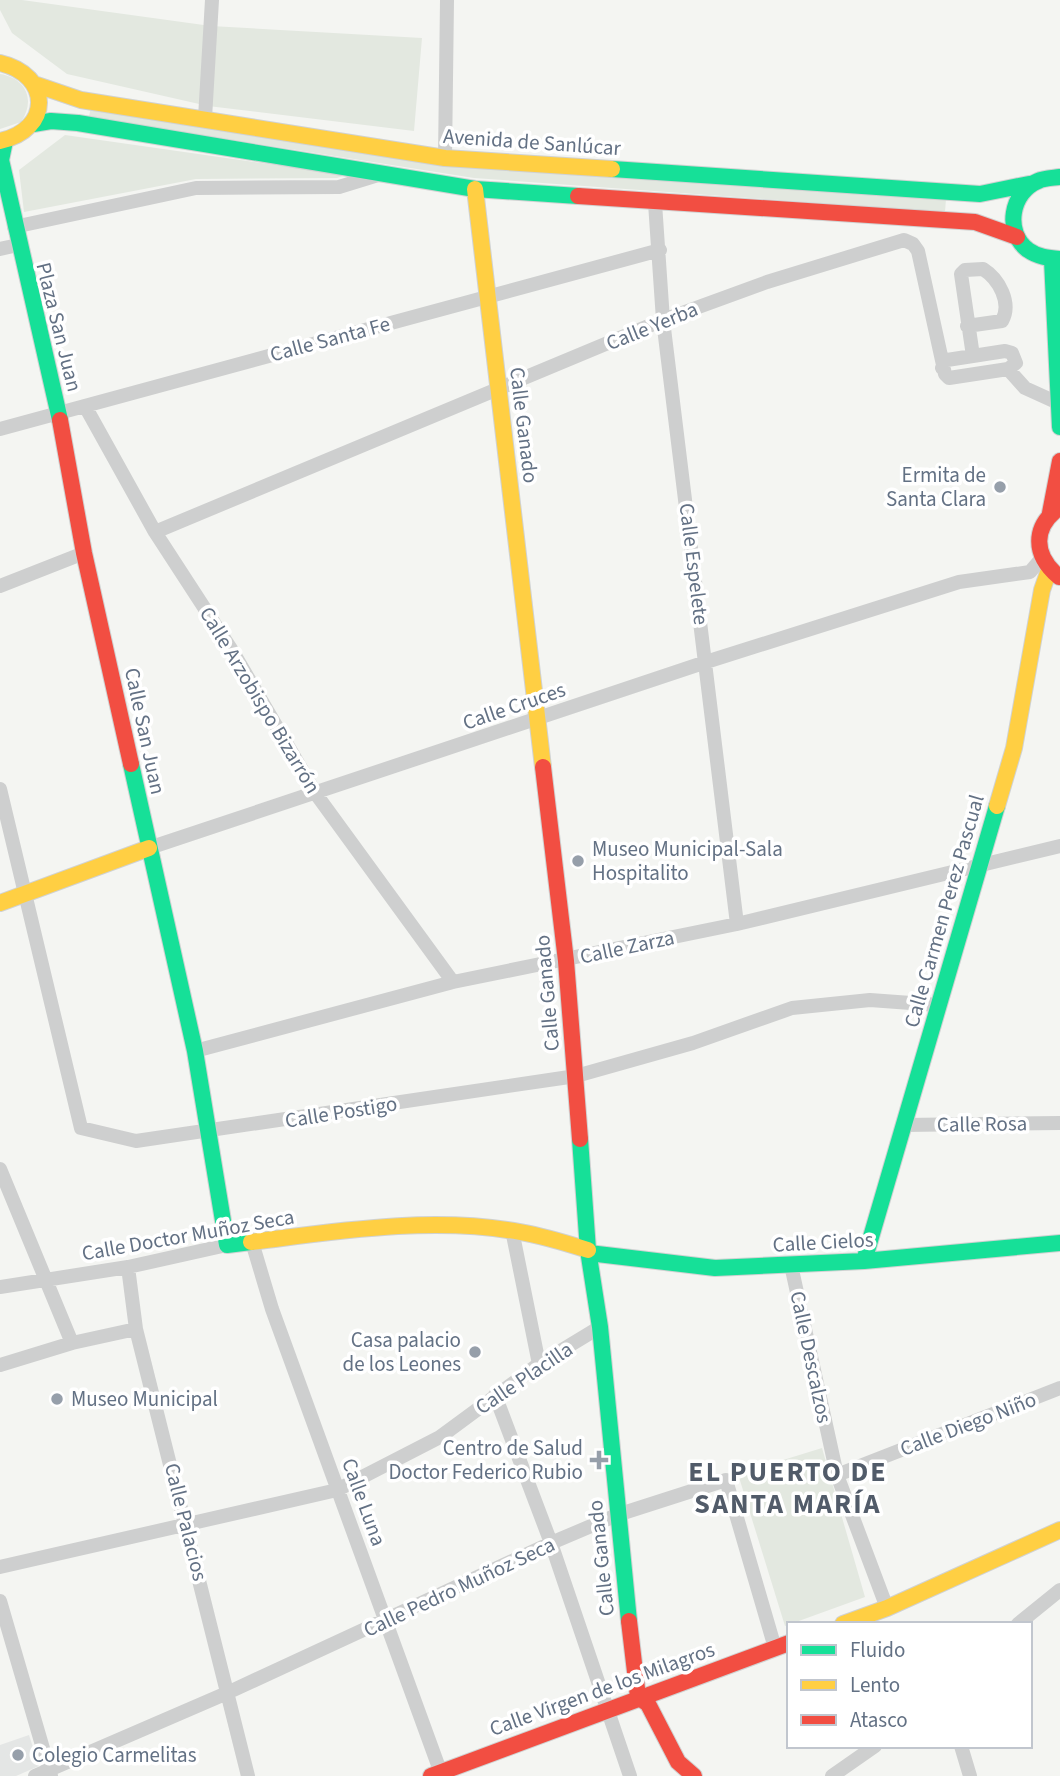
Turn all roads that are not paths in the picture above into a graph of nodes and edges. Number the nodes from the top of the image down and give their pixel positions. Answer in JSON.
{"nodes":[{"id":1,"x":212,"y":0,"type":"edge"},
{"id":2,"x":447,"y":0,"type":"edge"},
{"id":3,"x":0,"y":54,"type":"edge"},
{"id":4,"x":7,"y":64,"type":"edge"},
{"id":5,"x":37,"y":85,"type":"junction"},
{"id":6,"x":205,"y":118,"type":"junction"},
{"id":7,"x":33,"y":124,"type":"junction"},
{"id":8,"x":3,"y":141,"type":"edge"},
{"id":9,"x":445,"y":158,"type":"junction"},
{"id":10,"x":382,"y":174,"type":"junction"},
{"id":11,"x":1060,"y":177,"type":"edge"},
{"id":12,"x":1029,"y":184,"type":"junction"},
{"id":13,"x":475,"y":189,"type":"junction"},
{"id":14,"x":655,"y":203,"type":"junction"},
{"id":15,"x":14,"y":227,"type":"junction"},
{"id":16,"x":1017,"y":237,"type":"junction"},
{"id":17,"x":18,"y":245,"type":"junction"},
{"id":18,"x":0,"y":249,"type":"edge"},
{"id":19,"x":660,"y":250,"type":"junction"},
{"id":20,"x":1056,"y":260,"type":"edge"},
{"id":21,"x":487,"y":295,"type":"junction"},
{"id":22,"x":663,"y":320,"type":"junction"},
{"id":23,"x":967,"y":326,"type":"dead end"},
{"id":24,"x":973,"y":356,"type":"junction"},
{"id":25,"x":942,"y":368,"type":"junction"},
{"id":26,"x":1008,"y":369,"type":"junction"},
{"id":27,"x":498,"y":391,"type":"junction"},
{"id":28,"x":1058,"y":403,"type":"edge"},
{"id":29,"x":85,"y":406,"type":"junction"},
{"id":30,"x":59,"y":416,"type":"junction"},
{"id":31,"x":1060,"y":427,"type":"edge"},
{"id":32,"x":0,"y":429,"type":"edge"},
{"id":33,"x":1060,"y":461,"type":"edge"},
{"id":34,"x":1055,"y":510,"type":"edge"},
{"id":35,"x":155,"y":533,"type":"junction"},
{"id":36,"x":84,"y":553,"type":"junction"},
{"id":37,"x":1050,"y":569,"type":"edge"},
{"id":38,"x":0,"y":586,"type":"edge"},
{"id":39,"x":706,"y":662,"type":"junction"},
{"id":40,"x":539,"y":720,"type":"junction"},
{"id":41,"x":0,"y":789,"type":"edge"},
{"id":42,"x":316,"y":794,"type":"junction"},
{"id":43,"x":1060,"y":846,"type":"edge"},
{"id":44,"x":149,"y":848,"type":"junction"},
{"id":45,"x":980,"y":864,"type":"junction"},
{"id":46,"x":24,"y":894,"type":"junction"},
{"id":47,"x":0,"y":903,"type":"edge"},
{"id":48,"x":737,"y":924,"type":"junction"},
{"id":49,"x":566,"y":961,"type":"junction"},
{"id":50,"x":453,"y":982,"type":"junction"},
{"id":51,"x":938,"y":1005,"type":"junction"},
{"id":52,"x":195,"y":1051,"type":"junction"},
{"id":53,"x":576,"y":1076,"type":"junction"},
{"id":54,"x":1060,"y":1124,"type":"edge"},
{"id":55,"x":904,"y":1125,"type":"junction"},
{"id":56,"x":207,"y":1132,"type":"junction"},
{"id":57,"x":0,"y":1169,"type":"edge"},
{"id":58,"x":512,"y":1230,"type":"junction"},
{"id":59,"x":252,"y":1241,"type":"junction"},
{"id":60,"x":1060,"y":1243,"type":"edge"},
{"id":61,"x":227,"y":1245,"type":"junction"},
{"id":62,"x":589,"y":1252,"type":"junction"},
{"id":63,"x":864,"y":1261,"type":"junction"},
{"id":64,"x":791,"y":1265,"type":"junction"},
{"id":65,"x":128,"y":1267,"type":"junction"},
{"id":66,"x":44,"y":1280,"type":"junction"},
{"id":67,"x":0,"y":1287,"type":"edge"},
{"id":68,"x":600,"y":1327,"type":"junction"},
{"id":69,"x":136,"y":1329,"type":"junction"},
{"id":70,"x":72,"y":1343,"type":"junction"},
{"id":71,"x":539,"y":1364,"type":"junction"},
{"id":72,"x":0,"y":1365,"type":"edge"},
{"id":73,"x":1060,"y":1388,"type":"edge"},
{"id":74,"x":495,"y":1395,"type":"junction"},
{"id":75,"x":837,"y":1475,"type":"junction"},
{"id":76,"x":337,"y":1490,"type":"junction"},
{"id":77,"x":617,"y":1515,"type":"junction"},
{"id":78,"x":187,"y":1524,"type":"junction"},
{"id":79,"x":1060,"y":1530,"type":"edge"},
{"id":80,"x":551,"y":1543,"type":"junction"},
{"id":81,"x":0,"y":1567,"type":"edge"},
{"id":82,"x":1060,"y":1590,"type":"edge"},
{"id":83,"x":0,"y":1601,"type":"edge"},
{"id":84,"x":887,"y":1608,"type":"junction"},
{"id":85,"x":386,"y":1621,"type":"junction"},
{"id":86,"x":848,"y":1622,"type":"edge"},
{"id":87,"x":1020,"y":1622,"type":"edge"},
{"id":88,"x":782,"y":1646,"type":"edge"},
{"id":89,"x":228,"y":1693,"type":"junction"},
{"id":90,"x":638,"y":1697,"type":"junction"},
{"id":91,"x":607,"y":1707,"type":"junction"},
{"id":92,"x":873,"y":1748,"type":"edge"},
{"id":93,"x":962,"y":1748,"type":"edge"},
{"id":94,"x":45,"y":1774,"type":"edge"},
{"id":95,"x":438,"y":1775,"type":"edge"},
{"id":96,"x":248,"y":1776,"type":"edge"},
{"id":97,"x":630,"y":1776,"type":"edge"},
{"id":98,"x":694,"y":1776,"type":"edge"},
{"id":99,"x":832,"y":1776,"type":"edge"},
{"id":100,"x":970,"y":1776,"type":"edge"}],
"edges":[{"from":1,"to":6,"type":"street"},
{"from":2,"to":9,"type":"street"},
{"from":3,"to":4,"type":"street"},
{"from":4,"to":5,"type":"street"},
{"from":5,"to":6,"type":"street","name":"Avenida de Sanlúcar"},
{"from":5,"to":7,"type":"street"},
{"from":6,"to":9,"type":"street","name":"Avenida de Sanlúcar"},
{"from":7,"to":8,"type":"street"},
{"from":7,"to":10,"type":"street"},
{"from":8,"to":15,"type":"street","name":"Plaza San Juan"},
{"from":9,"to":12,"type":"street","name":"Avenida de Sanlúcar"},
{"from":10,"to":13,"type":"street"},
{"from":10,"to":15,"type":"street"},
{"from":11,"to":12,"type":"street","name":"Avenida de Sanlúcar"},
{"from":12,"to":16,"type":"street"},
{"from":13,"to":14,"type":"street"},
{"from":13,"to":21,"type":"street","name":"Calle Ganado"},
{"from":14,"to":16,"type":"street"},
{"from":14,"to":19,"type":"street","name":"Calle Espelete"},
{"from":15,"to":17,"type":"street","name":"Plaza San Juan"},
{"from":16,"to":20,"type":"street"},
{"from":17,"to":18,"type":"street"},
{"from":17,"to":30,"type":"street","name":"Plaza San Juan"},
{"from":19,"to":21,"type":"street","name":"Calle Santa Fe"},
{"from":19,"to":22,"type":"street","name":"Calle Espelete"},
{"from":20,"to":28,"type":"street"},
{"from":21,"to":27,"type":"street","name":"Calle Ganado"},
{"from":21,"to":29,"type":"street","name":"Calle Santa Fe"},
{"from":22,"to":25,"type":"street","name":"Calle Yerba"},
{"from":22,"to":27,"type":"street","name":"Calle Yerba"},
{"from":22,"to":39,"type":"street","name":"Calle Espelete"},
{"from":23,"to":24,"type":"street"},
{"from":24,"to":25,"type":"street"},
{"from":24,"to":26,"type":"street"},
{"from":25,"to":26,"type":"street"},
{"from":26,"to":28,"type":"street"},
{"from":27,"to":35,"type":"street","name":"Calle Yerba"},
{"from":27,"to":40,"type":"street","name":"Calle Ganado"},
{"from":28,"to":31,"type":"street"},
{"from":29,"to":30,"type":"street","name":"Calle Santa Fe"},
{"from":29,"to":35,"type":"street","name":"Calle Arzobispo Bizarrón"},
{"from":30,"to":32,"type":"street","name":"Calle Santa Fe"},
{"from":30,"to":36,"type":"street","name":"Calle San Juan"},
{"from":33,"to":34,"type":"street","name":"Calle Carmen Perez Pascual"},
{"from":34,"to":37,"type":"street","name":"Calle Carmen Perez Pascual"},
{"from":35,"to":42,"type":"street","name":"Calle Arzobispo Bizarrón"},
{"from":36,"to":38,"type":"street"},
{"from":36,"to":44,"type":"street","name":"Calle San Juan"},
{"from":37,"to":39,"type":"street","name":"Calle Cruces"},
{"from":37,"to":45,"type":"street","name":"Calle Carmen Perez Pascual"},
{"from":39,"to":40,"type":"street","name":"Calle Cruces"},
{"from":39,"to":48,"type":"street","name":"Calle Espelete"},
{"from":40,"to":42,"type":"street","name":"Calle Cruces"},
{"from":40,"to":49,"type":"street","name":"Calle Ganado"},
{"from":41,"to":46,"type":"street","name":"Calle Postigo"},
{"from":42,"to":44,"type":"street","name":"Calle Cruces"},
{"from":42,"to":50,"type":"street","name":"Calle Arzobispo Bizarrón"},
{"from":43,"to":45,"type":"street","name":"Calle Zarza"},
{"from":44,"to":46,"type":"street","name":"Calle Cruces"},
{"from":44,"to":52,"type":"street","name":"Calle San Juan"},
{"from":45,"to":48,"type":"street","name":"Calle Zarza"},
{"from":45,"to":51,"type":"street","name":"Calle Carmen Perez Pascual"},
{"from":46,"to":47,"type":"street","name":"Calle Cruces"},
{"from":46,"to":56,"type":"street","name":"Calle Postigo"},
{"from":48,"to":49,"type":"street","name":"Calle Zarza"},
{"from":49,"to":50,"type":"street","name":"Calle Zarza"},
{"from":49,"to":53,"type":"street","name":"Calle Ganado"},
{"from":50,"to":52,"type":"street","name":"Calle Zarza"},
{"from":51,"to":53,"type":"street","name":"Calle Postigo"},
{"from":51,"to":55,"type":"street","name":"Calle Carmen Perez Pascual"},
{"from":52,"to":56,"type":"street"},
{"from":53,"to":56,"type":"street","name":"Calle Postigo"},
{"from":53,"to":62,"type":"street","name":"Calle Ganado"},
{"from":54,"to":55,"type":"street","name":"Calle Rosa"},
{"from":55,"to":63,"type":"street","name":"Calle Carmen Perez Pascual"},
{"from":56,"to":61,"type":"street"},
{"from":57,"to":66,"type":"street"},
{"from":58,"to":59,"type":"street","name":"Calle Doctor Muñoz Seca"},
{"from":58,"to":62,"type":"street","name":"Calle Doctor Muñoz Seca"},
{"from":58,"to":71,"type":"street"},
{"from":59,"to":61,"type":"street","name":"Calle Doctor Muñoz Seca"},
{"from":59,"to":76,"type":"street","name":"Calle Luna"},
{"from":60,"to":63,"type":"street","name":"Calle Cielos"},
{"from":61,"to":65,"type":"street","name":"Calle Doctor Muñoz Seca"},
{"from":62,"to":64,"type":"street","name":"Calle Cielos"},
{"from":62,"to":68,"type":"street","name":"Calle Ganado"},
{"from":63,"to":64,"type":"street","name":"Calle Cielos"},
{"from":64,"to":75,"type":"street","name":"Calle Descalzos"},
{"from":65,"to":66,"type":"street","name":"Calle Doctor Muñoz Seca"},
{"from":65,"to":69,"type":"street","name":"Calle Palacios"},
{"from":66,"to":67,"type":"street","name":"Calle Doctor Muñoz Seca"},
{"from":66,"to":70,"type":"street"},
{"from":68,"to":71,"type":"street","name":"Calle Placilla"},
{"from":68,"to":77,"type":"street","name":"Calle Ganado"},
{"from":69,"to":70,"type":"street"},
{"from":69,"to":78,"type":"street","name":"Calle Palacios"},
{"from":70,"to":72,"type":"street"},
{"from":71,"to":74,"type":"street","name":"Calle Placilla"},
{"from":73,"to":75,"type":"street","name":"Calle Diego Niño"},
{"from":74,"to":76,"type":"street","name":"Calle Placilla"},
{"from":74,"to":80,"type":"street"},
{"from":75,"to":84,"type":"street","name":"Calle Descalzos"},
{"from":76,"to":78,"type":"street","name":"Calle Placilla"},
{"from":76,"to":85,"type":"street","name":"Calle Luna"},
{"from":77,"to":80,"type":"street","name":"Calle Pedro Muñoz Seca"},
{"from":77,"to":88,"type":"street","name":"Calle Pedro Muñoz Seca"},
{"from":77,"to":90,"type":"street","name":"Calle Ganado"},
{"from":78,"to":81,"type":"street","name":"Calle Placilla"},
{"from":78,"to":89,"type":"street","name":"Calle Palacios"},
{"from":79,"to":84,"type":"street"},
{"from":80,"to":85,"type":"street","name":"Calle Pedro Muñoz Seca"},
{"from":80,"to":91,"type":"street"},
{"from":82,"to":87,"type":"street"},
{"from":83,"to":94,"type":"street"},
{"from":84,"to":86,"type":"street"},
{"from":85,"to":89,"type":"street","name":"Calle Pedro Muñoz Seca"},
{"from":85,"to":95,"type":"street","name":"Calle Luna"},
{"from":88,"to":90,"type":"street","name":"Calle Virgen de los Milagros"},
{"from":89,"to":94,"type":"street","name":"Calle Pedro Muñoz Seca"},
{"from":89,"to":96,"type":"street","name":"Calle Palacios"},
{"from":90,"to":91,"type":"street","name":"Calle Virgen de los Milagros"},
{"from":90,"to":98,"type":"street"},
{"from":91,"to":95,"type":"street","name":"Calle Virgen de los Milagros"},
{"from":91,"to":97,"type":"street"},
{"from":92,"to":99,"type":"street"},
{"from":93,"to":100,"type":"street"}]}
